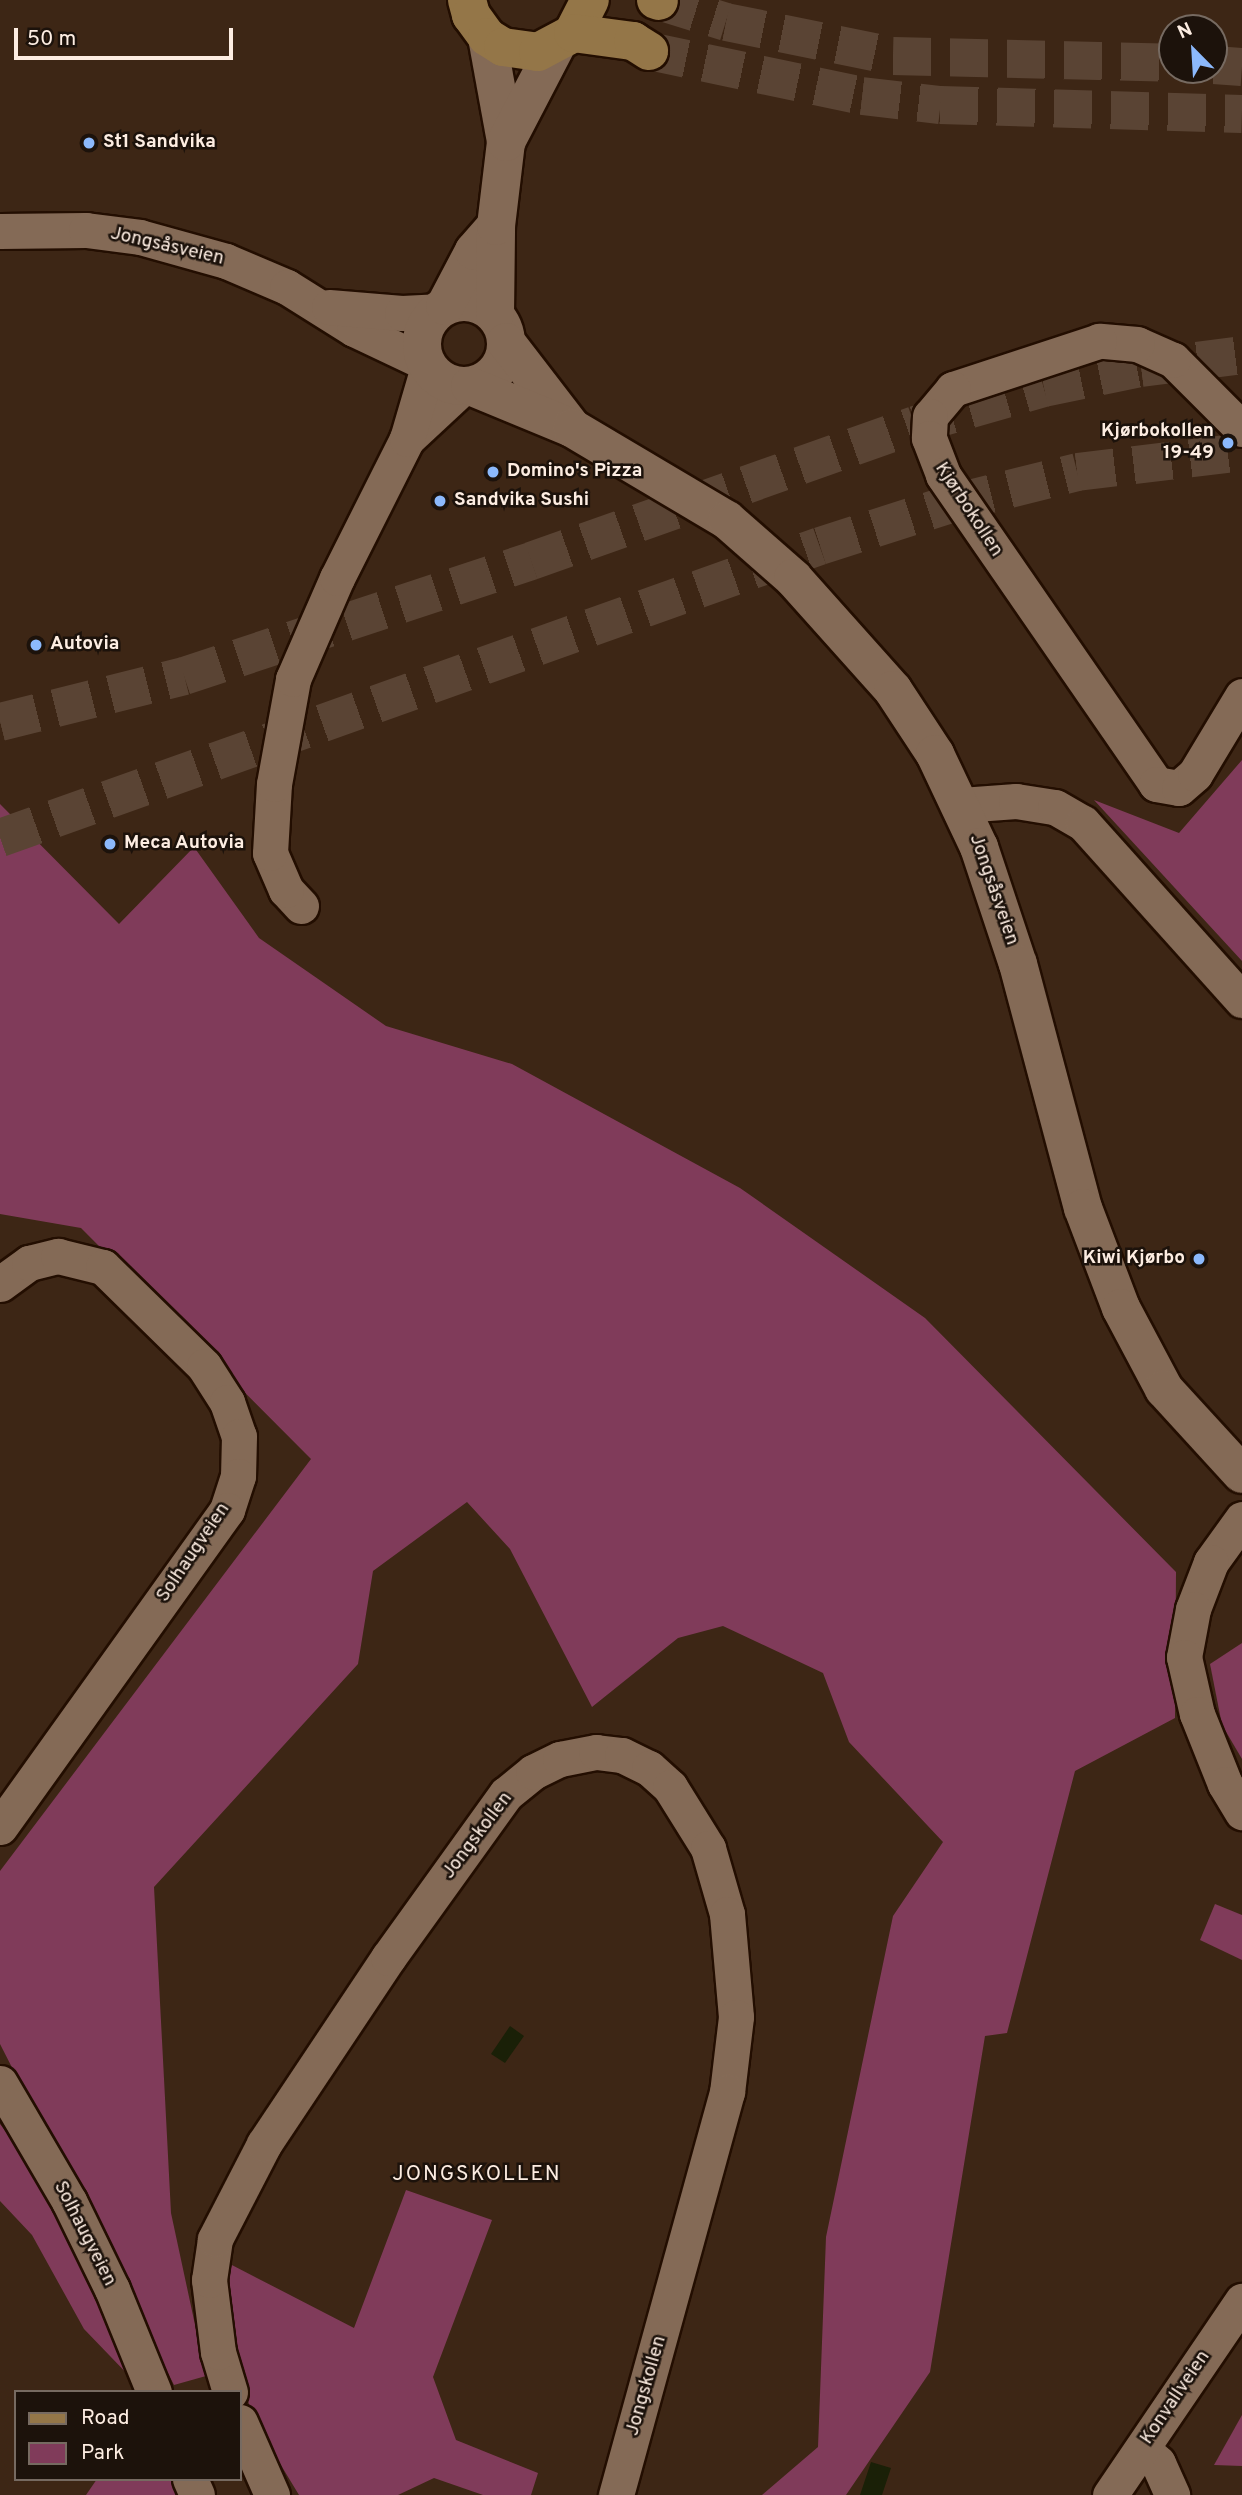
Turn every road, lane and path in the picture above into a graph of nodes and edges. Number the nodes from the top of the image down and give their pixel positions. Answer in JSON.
{"nodes":[{"id":1,"x":590,"y":0,"type":"edge"},
{"id":2,"x":467,"y":13,"type":"edge"},
{"id":3,"x":564,"y":40,"type":"junction"},
{"id":4,"x":649,"y":51,"type":"tunnel mouth"},
{"id":5,"x":506,"y":142,"type":"junction"},
{"id":6,"x":496,"y":226,"type":"junction"},
{"id":7,"x":0,"y":231,"type":"edge"},
{"id":8,"x":324,"y":307,"type":"junction"},
{"id":9,"x":441,"y":308,"type":"junction"},
{"id":10,"x":500,"y":328,"type":"junction"},
{"id":11,"x":427,"y":365,"type":"junction"},
{"id":12,"x":467,"y":386,"type":"junction"},
{"id":13,"x":572,"y":428,"type":"junction"},
{"id":14,"x":1242,"y":429,"type":"edge"},
{"id":15,"x":407,"y":439,"type":"junction"},
{"id":16,"x":1242,"y":696,"type":"edge"},
{"id":17,"x":961,"y":804,"type":"junction"},
{"id":18,"x":301,"y":906,"type":"dead end"},
{"id":19,"x":1242,"y":1000,"type":"edge"},
{"id":20,"x":0,"y":1284,"type":"edge"},
{"id":21,"x":1242,"y":1474,"type":"edge"},
{"id":22,"x":1242,"y":1520,"type":"edge"},
{"id":23,"x":1242,"y":1812,"type":"edge"},
{"id":24,"x":0,"y":1827,"type":"edge"},
{"id":25,"x":0,"y":2083,"type":"edge"},
{"id":26,"x":1242,"y":2301,"type":"edge"},
{"id":27,"x":153,"y":2390,"type":"edge"},
{"id":28,"x":229,"y":2390,"type":"edge"},
{"id":29,"x":242,"y":2428,"type":"edge"},
{"id":30,"x":1142,"y":2449,"type":"junction"},
{"id":31,"x":272,"y":2495,"type":"edge"},
{"id":32,"x":616,"y":2495,"type":"edge"},
{"id":33,"x":1110,"y":2495,"type":"edge"},
{"id":34,"x":1172,"y":2495,"type":"edge"}],
"edges":[{"from":1,"to":3,"type":"main road"},
{"from":2,"to":3,"type":"main road"},
{"from":2,"to":5,"type":"street"},
{"from":3,"to":4,"type":"main road"},
{"from":3,"to":5,"type":"street"},
{"from":5,"to":6,"type":"street"},
{"from":6,"to":9,"type":"street"},
{"from":6,"to":10,"type":"street"},
{"from":7,"to":8,"type":"street","name":"Jongsåsveien"},
{"from":8,"to":9,"type":"street","name":"Jongsåsveien"},
{"from":8,"to":11,"type":"street","name":"Jongsåsveien"},
{"from":9,"to":10,"type":"street"},
{"from":9,"to":11,"type":"street"},
{"from":10,"to":12,"type":"street"},
{"from":10,"to":13,"type":"street","name":"Jongsåsveien"},
{"from":11,"to":12,"type":"street"},
{"from":11,"to":15,"type":"street"},
{"from":12,"to":13,"type":"street","name":"Jongsåsveien"},
{"from":12,"to":15,"type":"street"},
{"from":13,"to":17,"type":"street","name":"Jongsåsveien"},
{"from":14,"to":16,"type":"street","name":"Kjørbokollen"},
{"from":15,"to":18,"type":"street"},
{"from":17,"to":19,"type":"street"},
{"from":17,"to":21,"type":"street","name":"Jongsåsveien"},
{"from":20,"to":24,"type":"street","name":"Solhaugveien"},
{"from":22,"to":23,"type":"street"},
{"from":25,"to":27,"type":"street","name":"Solhaugveien"},
{"from":26,"to":30,"type":"street","name":"Konvallveien"},
{"from":28,"to":32,"type":"street","name":"Jongskollen"},
{"from":29,"to":31,"type":"street"},
{"from":30,"to":33,"type":"street","name":"Konvallveien"},
{"from":30,"to":34,"type":"street"}]}
